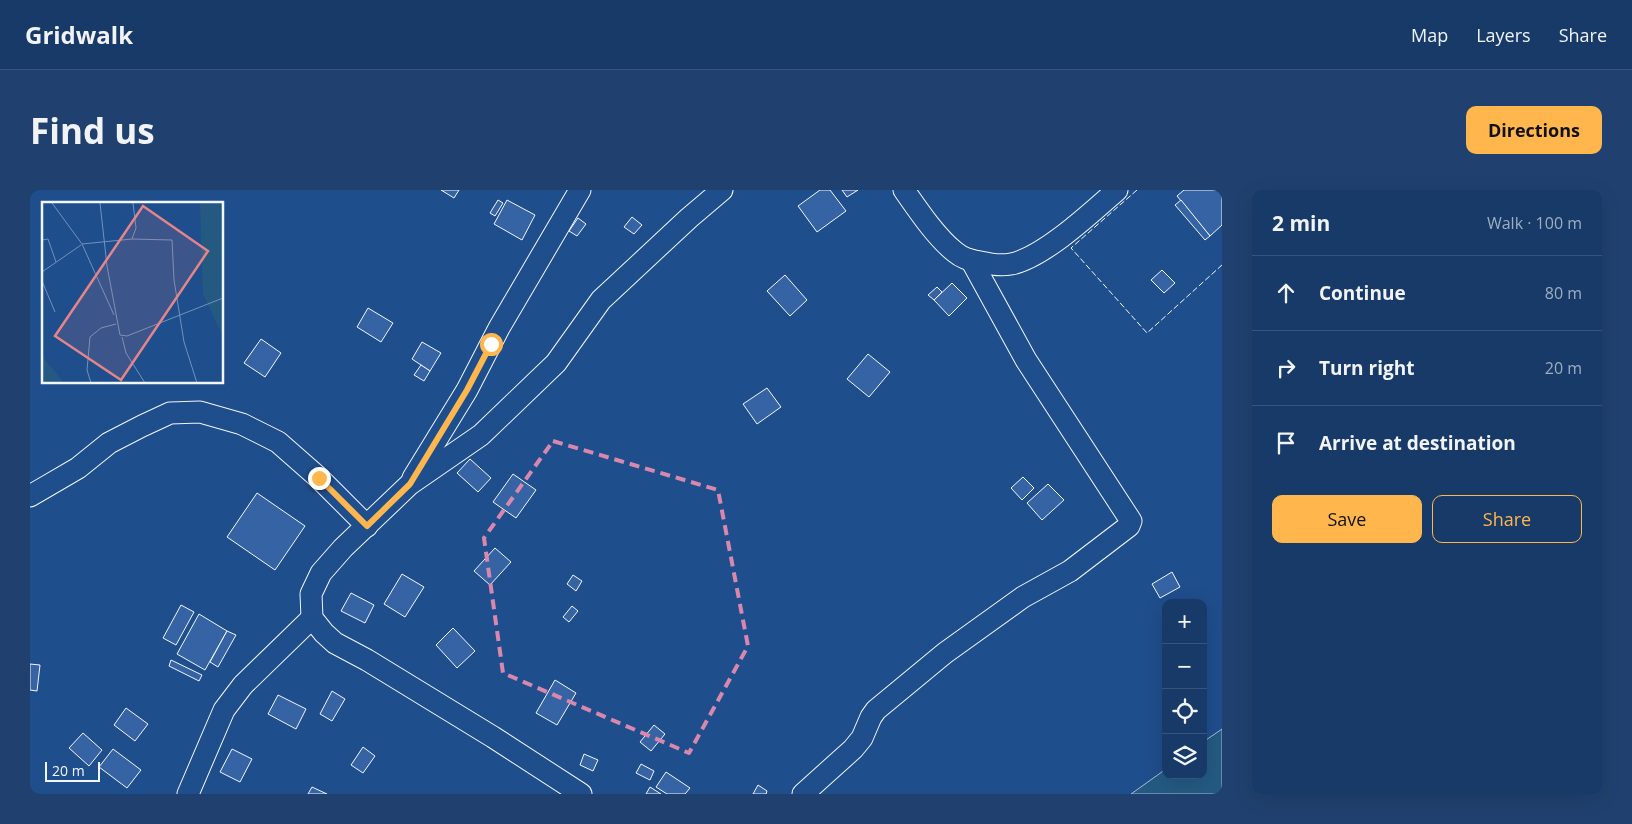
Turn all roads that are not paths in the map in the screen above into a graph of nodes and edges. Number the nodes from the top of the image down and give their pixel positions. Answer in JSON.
{"nodes":[{"id":1,"x":580,"y":190,"type":"edge"},
{"id":2,"x":722,"y":190,"type":"edge"},
{"id":3,"x":904,"y":190,"type":"edge"},
{"id":4,"x":1117,"y":190,"type":"edge"},
{"id":5,"x":971,"y":260,"type":"junction"},
{"id":6,"x":410,"y":484,"type":"junction"},
{"id":7,"x":30,"y":496,"type":"edge"},
{"id":8,"x":367,"y":526,"type":"junction"},
{"id":9,"x":312,"y":618,"type":"junction"},
{"id":10,"x":188,"y":794,"type":"edge"},
{"id":11,"x":580,"y":794,"type":"edge"},
{"id":12,"x":803,"y":794,"type":"edge"}],
"edges":[{"from":1,"to":6,"type":"street"},
{"from":2,"to":6,"type":"street"},
{"from":3,"to":5,"type":"street"},
{"from":4,"to":5,"type":"street"},
{"from":5,"to":12,"type":"street"},
{"from":6,"to":8,"type":"street"},
{"from":7,"to":8,"type":"street"},
{"from":8,"to":9,"type":"street"},
{"from":9,"to":10,"type":"street"},
{"from":9,"to":11,"type":"street"}]}
